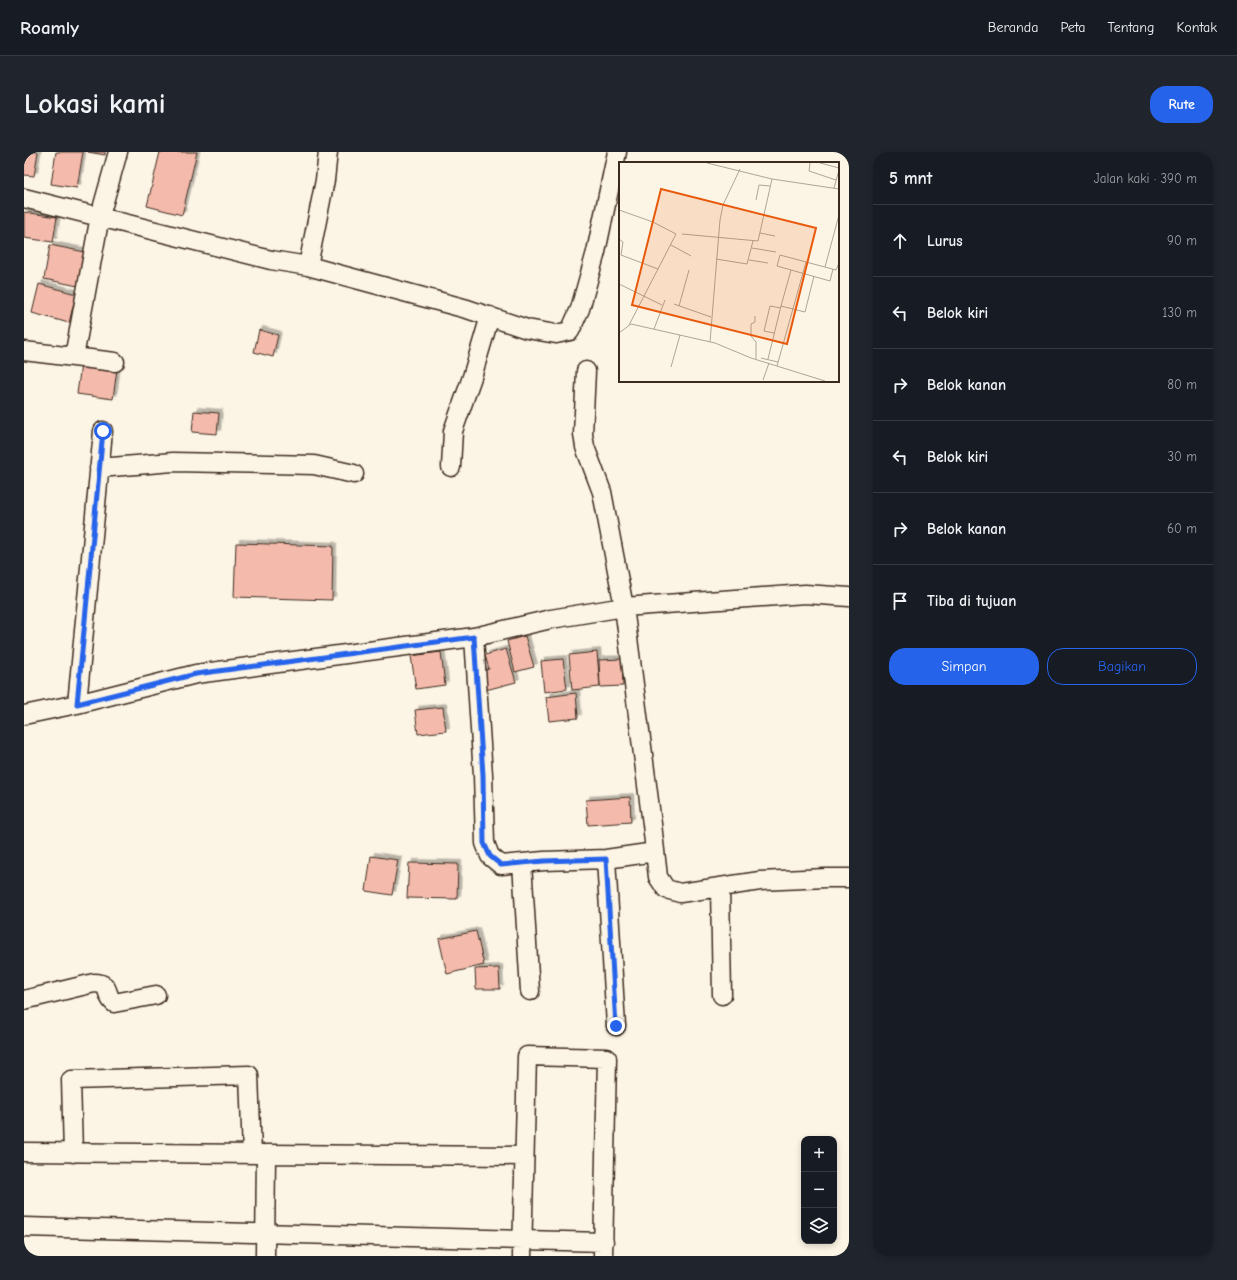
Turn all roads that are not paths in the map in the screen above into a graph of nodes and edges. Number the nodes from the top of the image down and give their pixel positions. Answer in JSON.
{"nodes":[{"id":1,"x":118,"y":152,"type":"edge"},
{"id":2,"x":328,"y":152,"type":"edge"},
{"id":3,"x":617,"y":152,"type":"edge"},
{"id":4,"x":24,"y":198,"type":"edge"},
{"id":5,"x":100,"y":216,"type":"junction"},
{"id":6,"x":308,"y":266,"type":"junction"},
{"id":7,"x":490,"y":316,"type":"junction"},
{"id":8,"x":24,"y":351,"type":"edge"},
{"id":9,"x":74,"y":357,"type":"junction"},
{"id":10,"x":115,"y":362,"type":"dead end"},
{"id":11,"x":586,"y":371,"type":"dead end"},
{"id":12,"x":103,"y":431,"type":"dead end"},
{"id":13,"x":451,"y":467,"type":"dead end"},
{"id":14,"x":99,"y":468,"type":"junction"},
{"id":15,"x":354,"y":474,"type":"dead end"},
{"id":16,"x":849,"y":597,"type":"edge"},
{"id":17,"x":624,"y":607,"type":"junction"},
{"id":18,"x":474,"y":637,"type":"junction"},
{"id":19,"x":77,"y":704,"type":"junction"},
{"id":20,"x":24,"y":715,"type":"edge"},
{"id":21,"x":655,"y":852,"type":"junction"},
{"id":22,"x":606,"y":859,"type":"junction"},
{"id":23,"x":522,"y":863,"type":"junction"},
{"id":24,"x":849,"y":878,"type":"edge"},
{"id":25,"x":720,"y":887,"type":"junction"},
{"id":26,"x":530,"y":991,"type":"dead end"},
{"id":27,"x":156,"y":995,"type":"dead end"},
{"id":28,"x":722,"y":995,"type":"dead end"},
{"id":29,"x":24,"y":1000,"type":"edge"},
{"id":30,"x":616,"y":1026,"type":"dead end"},
{"id":31,"x":24,"y":1152,"type":"edge"},
{"id":32,"x":73,"y":1153,"type":"junction"},
{"id":33,"x":259,"y":1154,"type":"junction"},
{"id":34,"x":524,"y":1156,"type":"junction"},
{"id":35,"x":24,"y":1227,"type":"edge"},
{"id":36,"x":265,"y":1233,"type":"junction"},
{"id":37,"x":522,"y":1248,"type":"edge"},
{"id":38,"x":603,"y":1249,"type":"edge"},
{"id":39,"x":265,"y":1256,"type":"edge"}],
"edges":[{"from":1,"to":5,"type":"street"},
{"from":2,"to":6,"type":"street"},
{"from":3,"to":7,"type":"street"},
{"from":4,"to":5,"type":"street"},
{"from":5,"to":6,"type":"street"},
{"from":5,"to":9,"type":"street"},
{"from":6,"to":7,"type":"street"},
{"from":7,"to":13,"type":"street"},
{"from":8,"to":9,"type":"street"},
{"from":9,"to":10,"type":"street"},
{"from":11,"to":17,"type":"street"},
{"from":12,"to":14,"type":"street"},
{"from":14,"to":15,"type":"street"},
{"from":14,"to":19,"type":"street"},
{"from":16,"to":17,"type":"street"},
{"from":17,"to":18,"type":"street"},
{"from":17,"to":21,"type":"street"},
{"from":18,"to":19,"type":"street"},
{"from":18,"to":23,"type":"street"},
{"from":19,"to":20,"type":"street"},
{"from":21,"to":22,"type":"street"},
{"from":21,"to":25,"type":"street"},
{"from":22,"to":23,"type":"street"},
{"from":22,"to":30,"type":"street"},
{"from":23,"to":26,"type":"street"},
{"from":24,"to":25,"type":"street"},
{"from":25,"to":28,"type":"street"},
{"from":27,"to":29,"type":"street"},
{"from":31,"to":32,"type":"street"},
{"from":32,"to":33,"type":"street"},
{"from":32,"to":33,"type":"street"},
{"from":33,"to":34,"type":"street"},
{"from":33,"to":36,"type":"street"},
{"from":34,"to":37,"type":"street"},
{"from":34,"to":38,"type":"street"},
{"from":35,"to":36,"type":"street"},
{"from":36,"to":37,"type":"street"},
{"from":36,"to":39,"type":"street"},
{"from":37,"to":38,"type":"street"}]}
